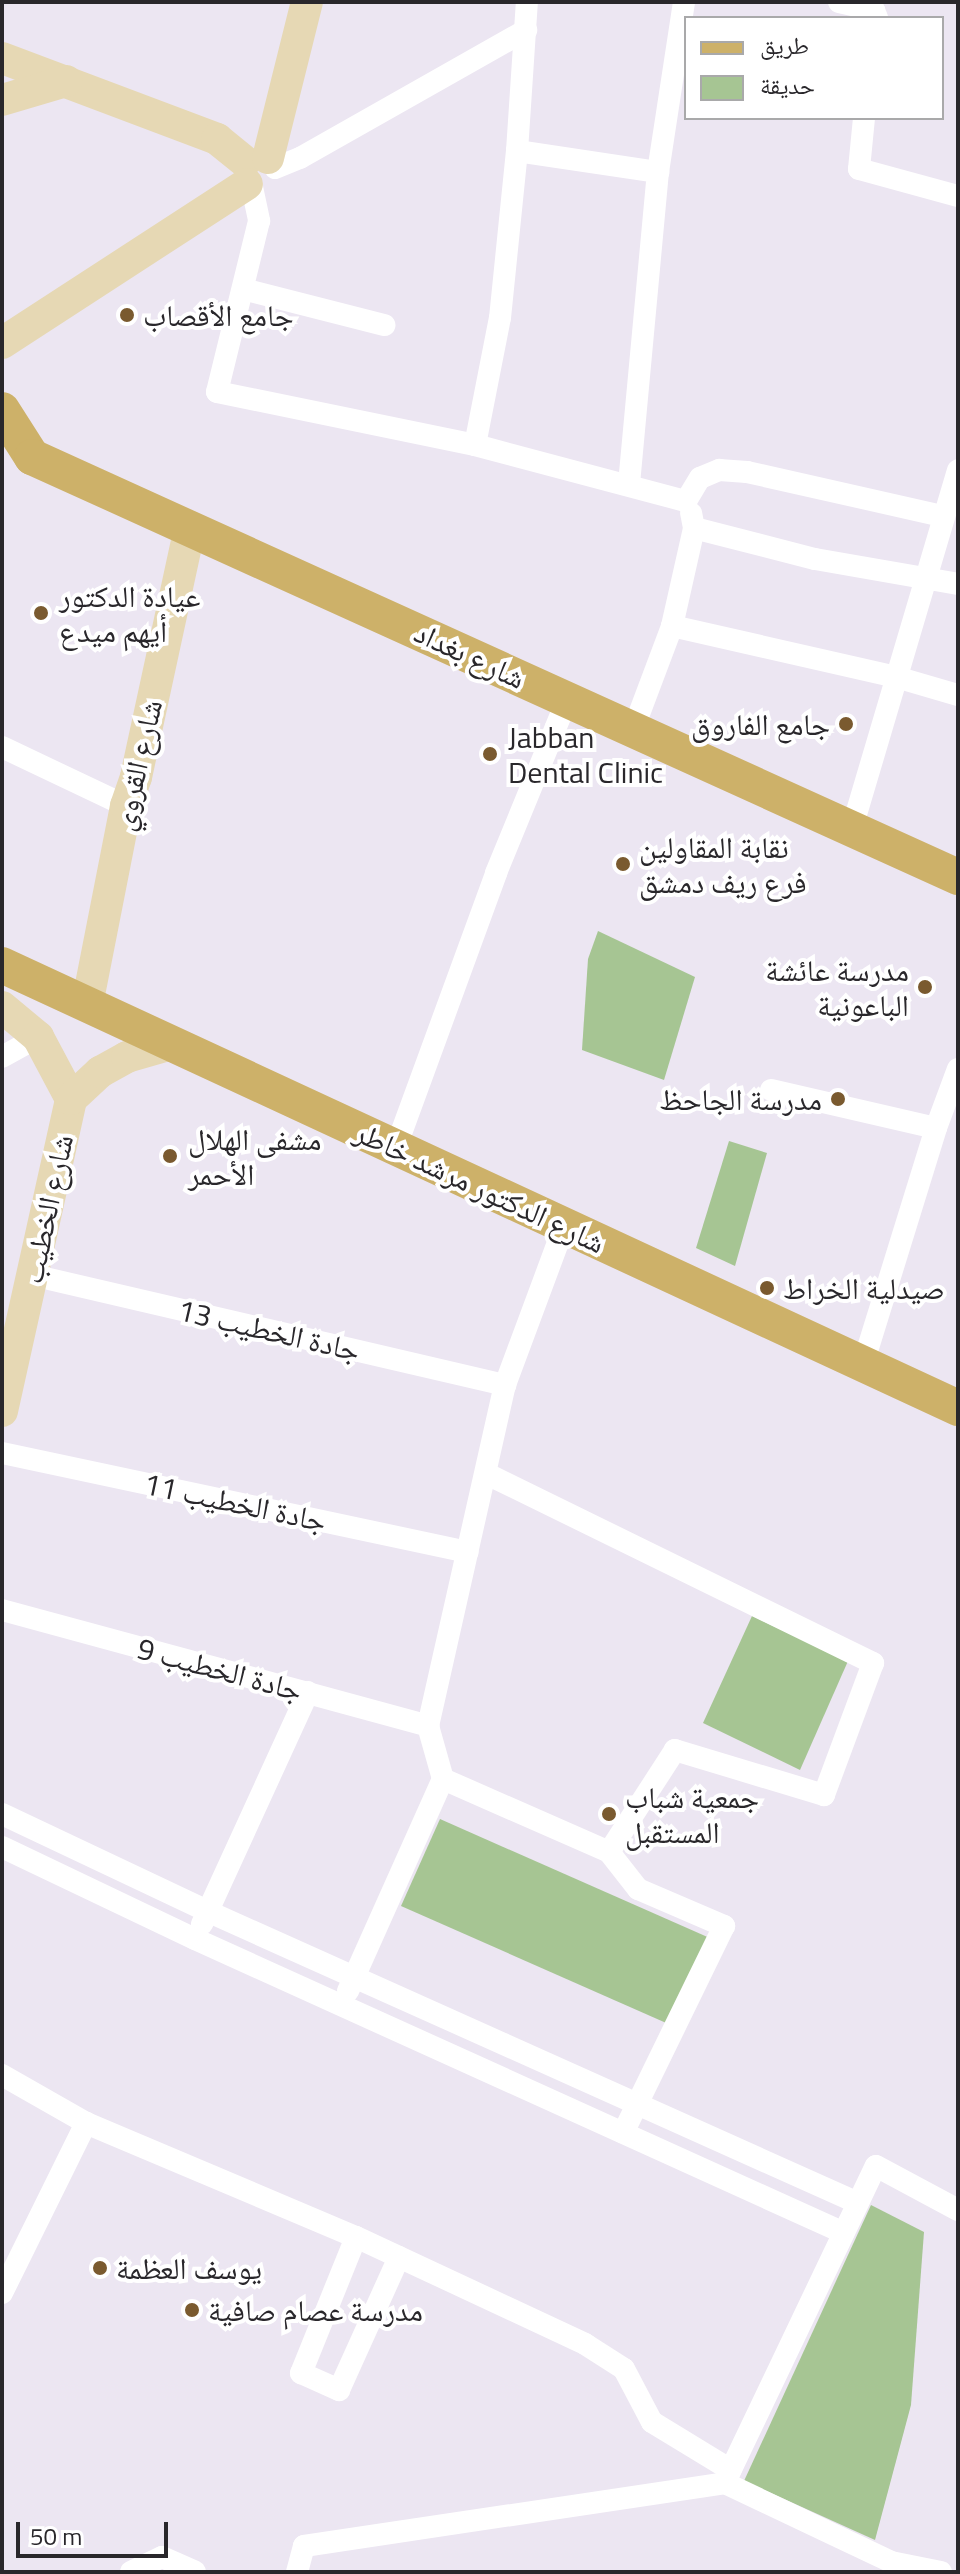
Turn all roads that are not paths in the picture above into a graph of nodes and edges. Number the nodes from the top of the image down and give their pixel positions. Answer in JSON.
{"nodes":[{"id":1,"x":307,"y":2,"type":"edge"},
{"id":2,"x":527,"y":2,"type":"edge"},
{"id":3,"x":684,"y":2,"type":"edge"},
{"id":4,"x":839,"y":2,"type":"edge"},
{"id":5,"x":876,"y":16,"type":"edge"},
{"id":6,"x":526,"y":30,"type":"junction"},
{"id":7,"x":2,"y":58,"type":"edge"},
{"id":8,"x":66,"y":81,"type":"junction"},
{"id":9,"x":2,"y":100,"type":"edge"},
{"id":10,"x":864,"y":120,"type":"edge"},
{"id":11,"x":517,"y":151,"type":"junction"},
{"id":12,"x":257,"y":172,"type":"junction"},
{"id":13,"x":658,"y":172,"type":"junction"},
{"id":14,"x":958,"y":196,"type":"edge"},
{"id":15,"x":243,"y":289,"type":"junction"},
{"id":16,"x":384,"y":325,"type":"dead end"},
{"id":17,"x":2,"y":343,"type":"edge"},
{"id":18,"x":2,"y":410,"type":"edge"},
{"id":19,"x":475,"y":445,"type":"junction"},
{"id":20,"x":17,"y":456,"type":"edge"},
{"id":21,"x":958,"y":470,"type":"edge"},
{"id":22,"x":629,"y":484,"type":"junction"},
{"id":23,"x":686,"y":501,"type":"junction"},
{"id":24,"x":943,"y":516,"type":"junction"},
{"id":25,"x":190,"y":527,"type":"junction"},
{"id":26,"x":694,"y":528,"type":"junction"},
{"id":27,"x":927,"y":577,"type":"junction"},
{"id":28,"x":958,"y":584,"type":"edge"},
{"id":29,"x":672,"y":626,"type":"junction"},
{"id":30,"x":896,"y":677,"type":"junction"},
{"id":31,"x":958,"y":695,"type":"edge"},
{"id":32,"x":567,"y":700,"type":"junction"},
{"id":33,"x":633,"y":730,"type":"junction"},
{"id":34,"x":2,"y":747,"type":"edge"},
{"id":35,"x":126,"y":806,"type":"junction"},
{"id":36,"x":852,"y":828,"type":"junction"},
{"id":37,"x":958,"y":877,"type":"edge"},
{"id":38,"x":2,"y":965,"type":"edge"},
{"id":39,"x":87,"y":1005,"type":"junction"},
{"id":40,"x":2,"y":1007,"type":"edge"},
{"id":41,"x":38,"y":1037,"type":"junction"},
{"id":42,"x":172,"y":1044,"type":"junction"},
{"id":43,"x":2,"y":1057,"type":"edge"},
{"id":44,"x":958,"y":1069,"type":"edge"},
{"id":45,"x":771,"y":1090,"type":"dead end"},
{"id":46,"x":71,"y":1099,"type":"junction"},
{"id":47,"x":936,"y":1128,"type":"junction"},
{"id":48,"x":396,"y":1147,"type":"junction"},
{"id":49,"x":564,"y":1226,"type":"junction"},
{"id":50,"x":32,"y":1275,"type":"junction"},
{"id":51,"x":863,"y":1364,"type":"junction"},
{"id":52,"x":505,"y":1385,"type":"junction"},
{"id":53,"x":958,"y":1408,"type":"edge"},
{"id":54,"x":2,"y":1411,"type":"edge"},
{"id":55,"x":2,"y":1453,"type":"edge"},
{"id":56,"x":487,"y":1474,"type":"junction"},
{"id":57,"x":468,"y":1552,"type":"junction"},
{"id":58,"x":5,"y":1614,"type":"edge"},
{"id":59,"x":308,"y":1692,"type":"junction"},
{"id":60,"x":428,"y":1726,"type":"junction"},
{"id":61,"x":443,"y":1779,"type":"junction"},
{"id":62,"x":2,"y":1814,"type":"edge"},
{"id":63,"x":2,"y":1847,"type":"edge"},
{"id":64,"x":609,"y":1852,"type":"junction"},
{"id":65,"x":207,"y":1911,"type":"junction"},
{"id":66,"x":195,"y":1939,"type":"junction"},
{"id":67,"x":354,"y":1977,"type":"junction"},
{"id":68,"x":341,"y":2005,"type":"junction"},
{"id":69,"x":2,"y":2075,"type":"edge"},
{"id":70,"x":637,"y":2104,"type":"junction"},
{"id":71,"x":86,"y":2123,"type":"junction"},
{"id":72,"x":623,"y":2133,"type":"junction"},
{"id":73,"x":858,"y":2203,"type":"junction"},
{"id":74,"x":958,"y":2210,"type":"edge"},
{"id":75,"x":844,"y":2233,"type":"junction"},
{"id":76,"x":356,"y":2237,"type":"junction"},
{"id":77,"x":399,"y":2257,"type":"junction"},
{"id":78,"x":2,"y":2293,"type":"edge"},
{"id":79,"x":728,"y":2476,"type":"junction"},
{"id":80,"x":131,"y":2572,"type":"edge"},
{"id":81,"x":195,"y":2572,"type":"edge"},
{"id":82,"x":297,"y":2572,"type":"edge"},
{"id":83,"x":941,"y":2572,"type":"edge"}],
"edges":[{"from":1,"to":12,"type":"main road"},
{"from":2,"to":6,"type":"street"},
{"from":3,"to":13,"type":"street"},
{"from":4,"to":5,"type":"street"},
{"from":6,"to":11,"type":"street"},
{"from":6,"to":12,"type":"street"},
{"from":7,"to":8,"type":"main road"},
{"from":8,"to":9,"type":"main road"},
{"from":8,"to":12,"type":"main road"},
{"from":10,"to":14,"type":"street"},
{"from":11,"to":13,"type":"street"},
{"from":11,"to":19,"type":"street"},
{"from":12,"to":15,"type":"street"},
{"from":12,"to":17,"type":"main road"},
{"from":13,"to":22,"type":"street"},
{"from":15,"to":16,"type":"street"},
{"from":15,"to":19,"type":"street"},
{"from":18,"to":20,"type":"main road","name":"شارع بغداد"},
{"from":19,"to":22,"type":"street"},
{"from":20,"to":25,"type":"main road","name":"شارع بغداد"},
{"from":21,"to":24,"type":"street"},
{"from":22,"to":23,"type":"street"},
{"from":23,"to":24,"type":"street"},
{"from":23,"to":26,"type":"street"},
{"from":24,"to":27,"type":"street"},
{"from":25,"to":32,"type":"main road","name":"شارع بغداد"},
{"from":25,"to":35,"type":"main road","name":"شارع القروي"},
{"from":26,"to":27,"type":"street"},
{"from":26,"to":29,"type":"street"},
{"from":27,"to":28,"type":"street"},
{"from":27,"to":30,"type":"street"},
{"from":29,"to":30,"type":"street"},
{"from":29,"to":33,"type":"street"},
{"from":30,"to":31,"type":"street"},
{"from":30,"to":36,"type":"street"},
{"from":32,"to":33,"type":"main road","name":"شارع بغداد"},
{"from":32,"to":48,"type":"street"},
{"from":33,"to":36,"type":"main road","name":"شارع بغداد"},
{"from":34,"to":35,"type":"street"},
{"from":35,"to":39,"type":"main road","name":"شارع القروي"},
{"from":36,"to":37,"type":"main road","name":"شارع بغداد"},
{"from":38,"to":39,"type":"main road","name":"شارع الدكتور مرشد خاطر"},
{"from":39,"to":42,"type":"main road","name":"شارع الدكتور مرشد خاطر"},
{"from":40,"to":41,"type":"main road","name":"شارع الخطيب"},
{"from":41,"to":43,"type":"street"},
{"from":41,"to":46,"type":"main road","name":"شارع الخطيب"},
{"from":42,"to":46,"type":"main road","name":"شارع الخطيب"},
{"from":42,"to":48,"type":"main road","name":"شارع الدكتور مرشد خاطر"},
{"from":44,"to":47,"type":"street"},
{"from":45,"to":47,"type":"street"},
{"from":46,"to":50,"type":"main road","name":"شارع الخطيب"},
{"from":47,"to":51,"type":"street"},
{"from":48,"to":49,"type":"main road","name":"شارع الدكتور مرشد خاطر"},
{"from":49,"to":51,"type":"main road","name":"شارع الدكتور مرشد خاطر"},
{"from":49,"to":52,"type":"street"},
{"from":50,"to":52,"type":"street","name":"جادة الخطيب 13"},
{"from":50,"to":54,"type":"main road","name":"شارع الخطيب"},
{"from":51,"to":53,"type":"main road","name":"شارع الدكتور مرشد خاطر"},
{"from":52,"to":56,"type":"street"},
{"from":55,"to":57,"type":"street","name":"جادة الخطيب 11"},
{"from":56,"to":57,"type":"street"},
{"from":56,"to":64,"type":"street"},
{"from":57,"to":60,"type":"street"},
{"from":58,"to":59,"type":"street","name":"جادة الخطيب 9"},
{"from":59,"to":60,"type":"street","name":"جادة الخطيب 9"},
{"from":59,"to":65,"type":"street"},
{"from":60,"to":61,"type":"street"},
{"from":61,"to":64,"type":"street"},
{"from":61,"to":67,"type":"street"},
{"from":62,"to":65,"type":"street"},
{"from":63,"to":66,"type":"street"},
{"from":64,"to":70,"type":"street"},
{"from":65,"to":66,"type":"street"},
{"from":65,"to":67,"type":"street"},
{"from":66,"to":68,"type":"street"},
{"from":67,"to":68,"type":"street"},
{"from":67,"to":70,"type":"street"},
{"from":68,"to":72,"type":"street"},
{"from":69,"to":71,"type":"street"},
{"from":70,"to":72,"type":"street"},
{"from":70,"to":73,"type":"street"},
{"from":71,"to":76,"type":"street"},
{"from":71,"to":78,"type":"street"},
{"from":72,"to":75,"type":"street"},
{"from":73,"to":74,"type":"street"},
{"from":73,"to":75,"type":"street"},
{"from":75,"to":79,"type":"street"},
{"from":76,"to":77,"type":"street"},
{"from":76,"to":77,"type":"street"},
{"from":77,"to":79,"type":"street"},
{"from":79,"to":82,"type":"street"},
{"from":79,"to":83,"type":"street"},
{"from":80,"to":81,"type":"street"}]}
